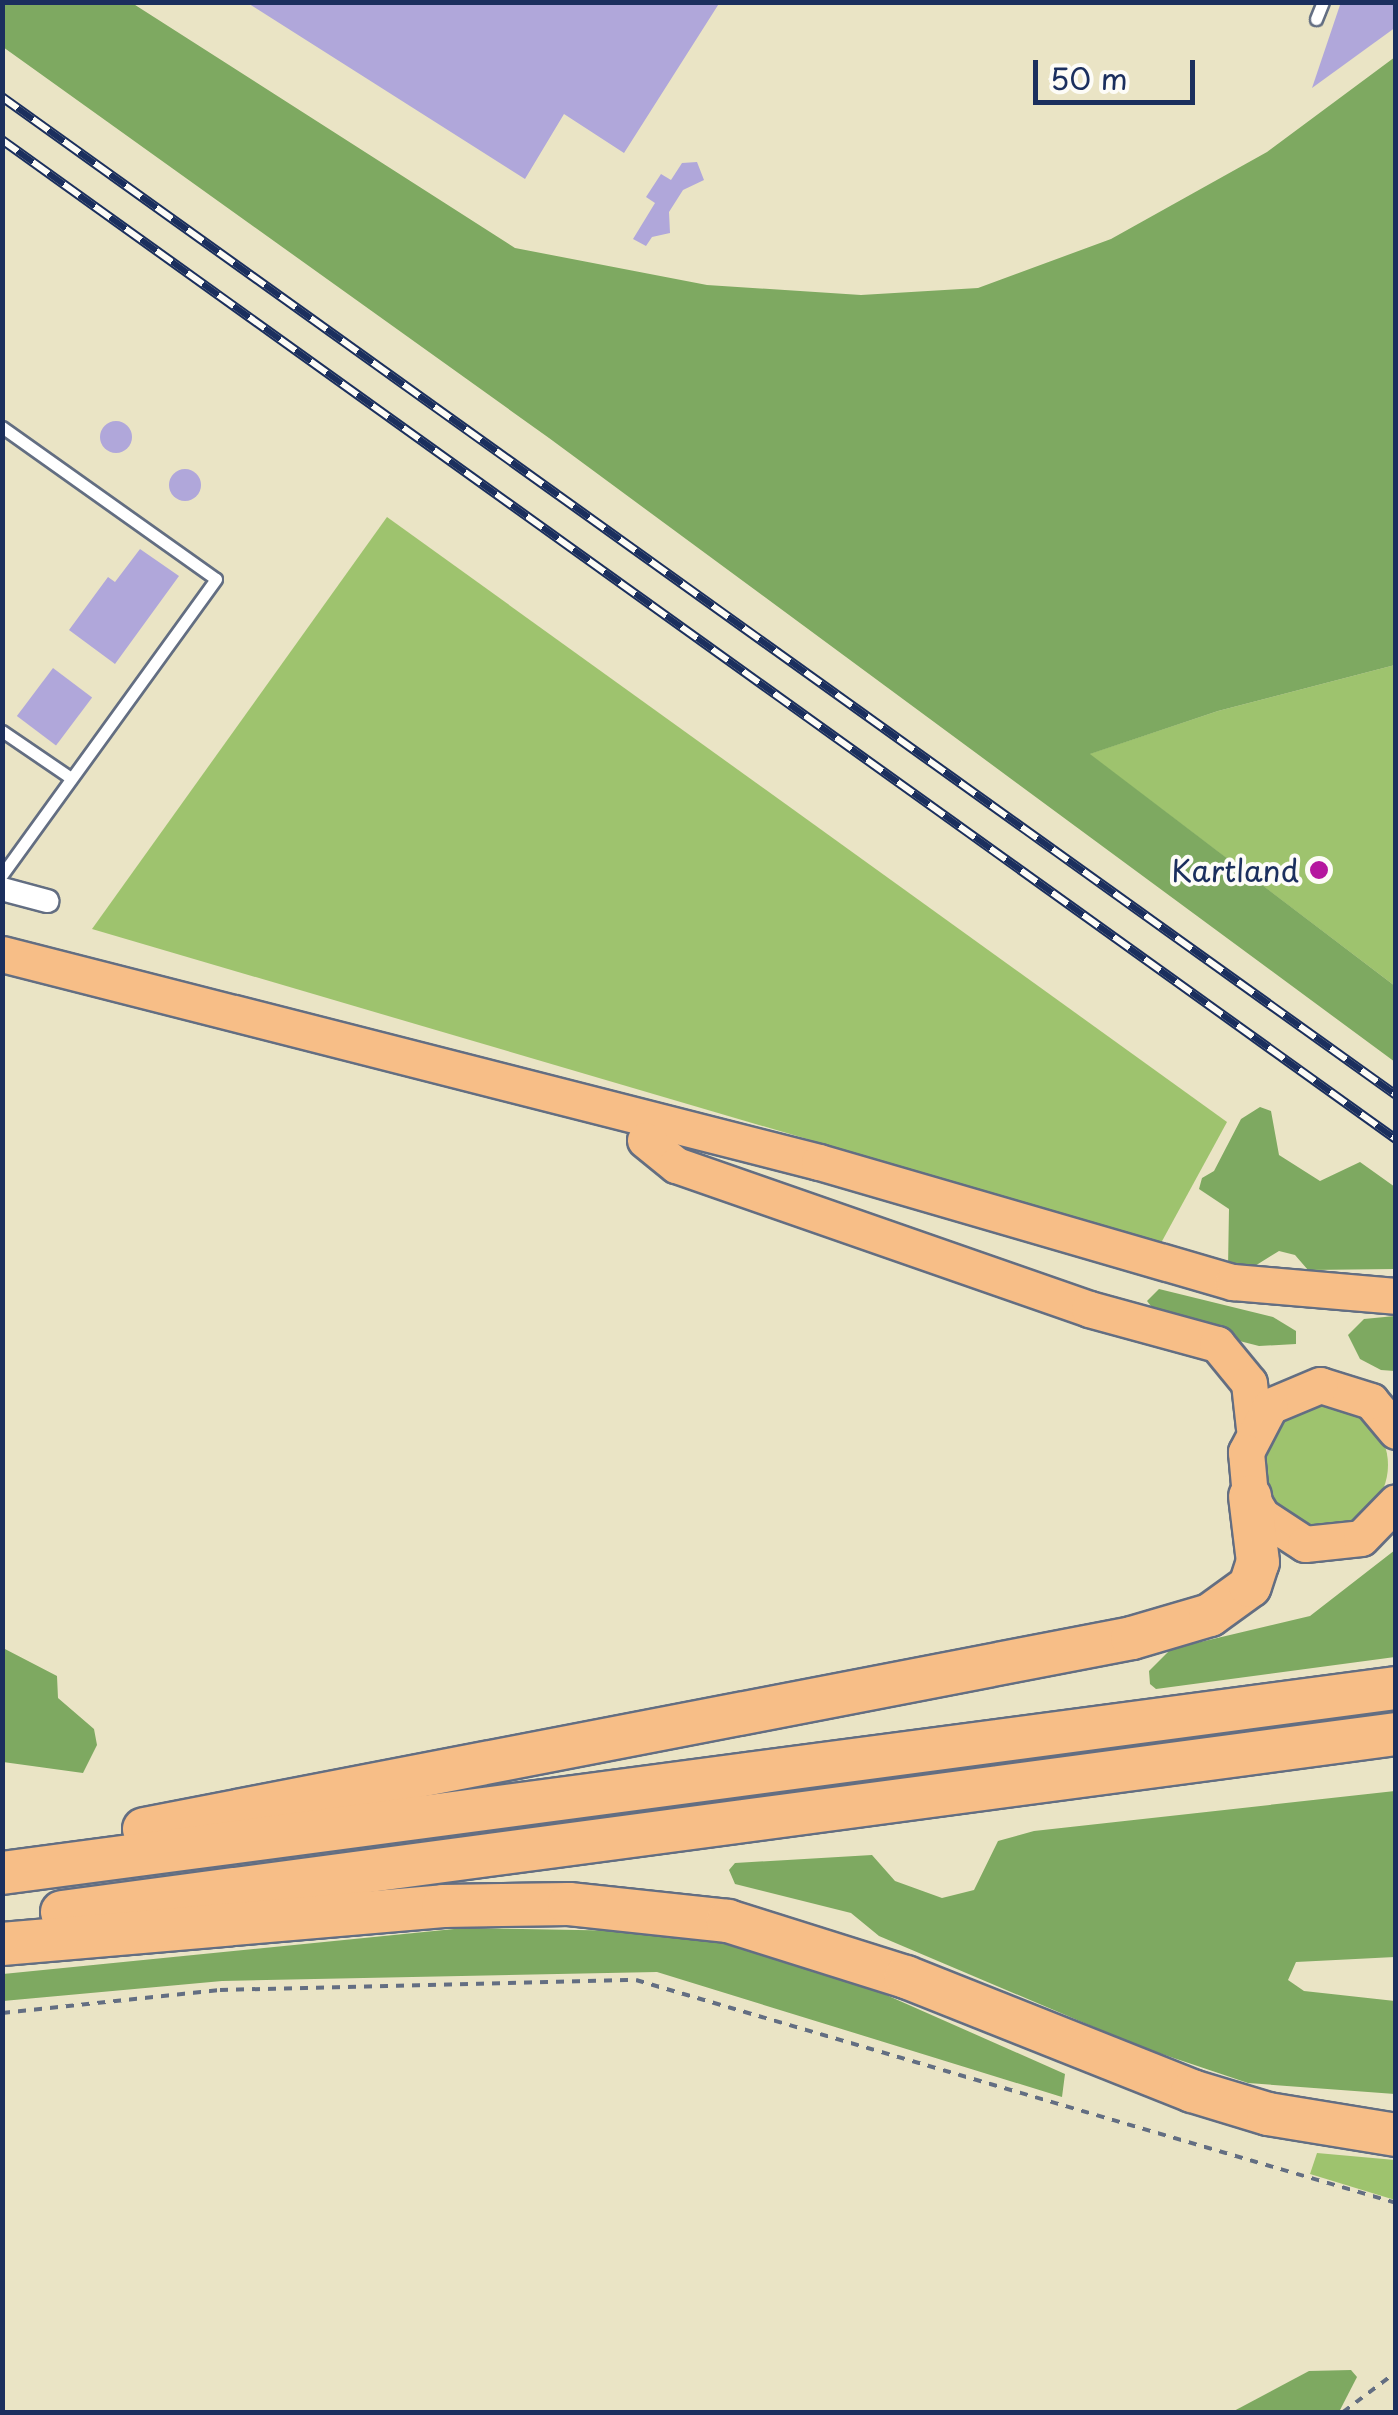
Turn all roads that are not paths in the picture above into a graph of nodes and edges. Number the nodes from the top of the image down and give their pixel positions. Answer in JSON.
{"nodes":[{"id":1,"x":1323,"y":2,"type":"edge"},
{"id":2,"x":1316,"y":19,"type":"dead end"},
{"id":3,"x":2,"y":428,"type":"edge"},
{"id":4,"x":2,"y":731,"type":"edge"},
{"id":5,"x":72,"y":778,"type":"junction"},
{"id":6,"x":2,"y":875,"type":"edge"},
{"id":7,"x":2,"y":889,"type":"edge"},
{"id":8,"x":48,"y":901,"type":"dead end"},
{"id":9,"x":2,"y":954,"type":"edge"},
{"id":10,"x":2,"y":972,"type":"edge"},
{"id":11,"x":645,"y":1140,"type":"junction"},
{"id":12,"x":1080,"y":1238,"type":"junction"},
{"id":13,"x":1396,"y":1296,"type":"edge"},
{"id":14,"x":1254,"y":1428,"type":"junction"},
{"id":15,"x":1396,"y":1431,"type":"edge"},
{"id":16,"x":1250,"y":1496,"type":"junction"},
{"id":17,"x":1396,"y":1502,"type":"edge"},
{"id":18,"x":1396,"y":1688,"type":"edge"},
{"id":19,"x":1396,"y":1734,"type":"edge"},
{"id":20,"x":44,"y":1868,"type":"junction"},
{"id":21,"x":2,"y":1873,"type":"edge"},
{"id":22,"x":2,"y":1919,"type":"edge"},
{"id":23,"x":2,"y":1944,"type":"edge"},
{"id":24,"x":1396,"y":2135,"type":"edge"}],
"edges":[{"from":1,"to":2,"type":"lane"},
{"from":3,"to":5,"type":"lane"},
{"from":4,"to":5,"type":"lane"},
{"from":5,"to":6,"type":"lane"},
{"from":7,"to":8,"type":"street"},
{"from":9,"to":12,"type":"main road"},
{"from":10,"to":11,"type":"main road"},
{"from":11,"to":12,"type":"main road"},
{"from":11,"to":14,"type":"main road"},
{"from":12,"to":13,"type":"main road"},
{"from":14,"to":15,"type":"main road"},
{"from":14,"to":16,"type":"main road"},
{"from":16,"to":17,"type":"main road"},
{"from":16,"to":20,"type":"highway"},
{"from":18,"to":20,"type":"highway"},
{"from":19,"to":22,"type":"highway"},
{"from":20,"to":21,"type":"highway"},
{"from":23,"to":24,"type":"highway"}]}
